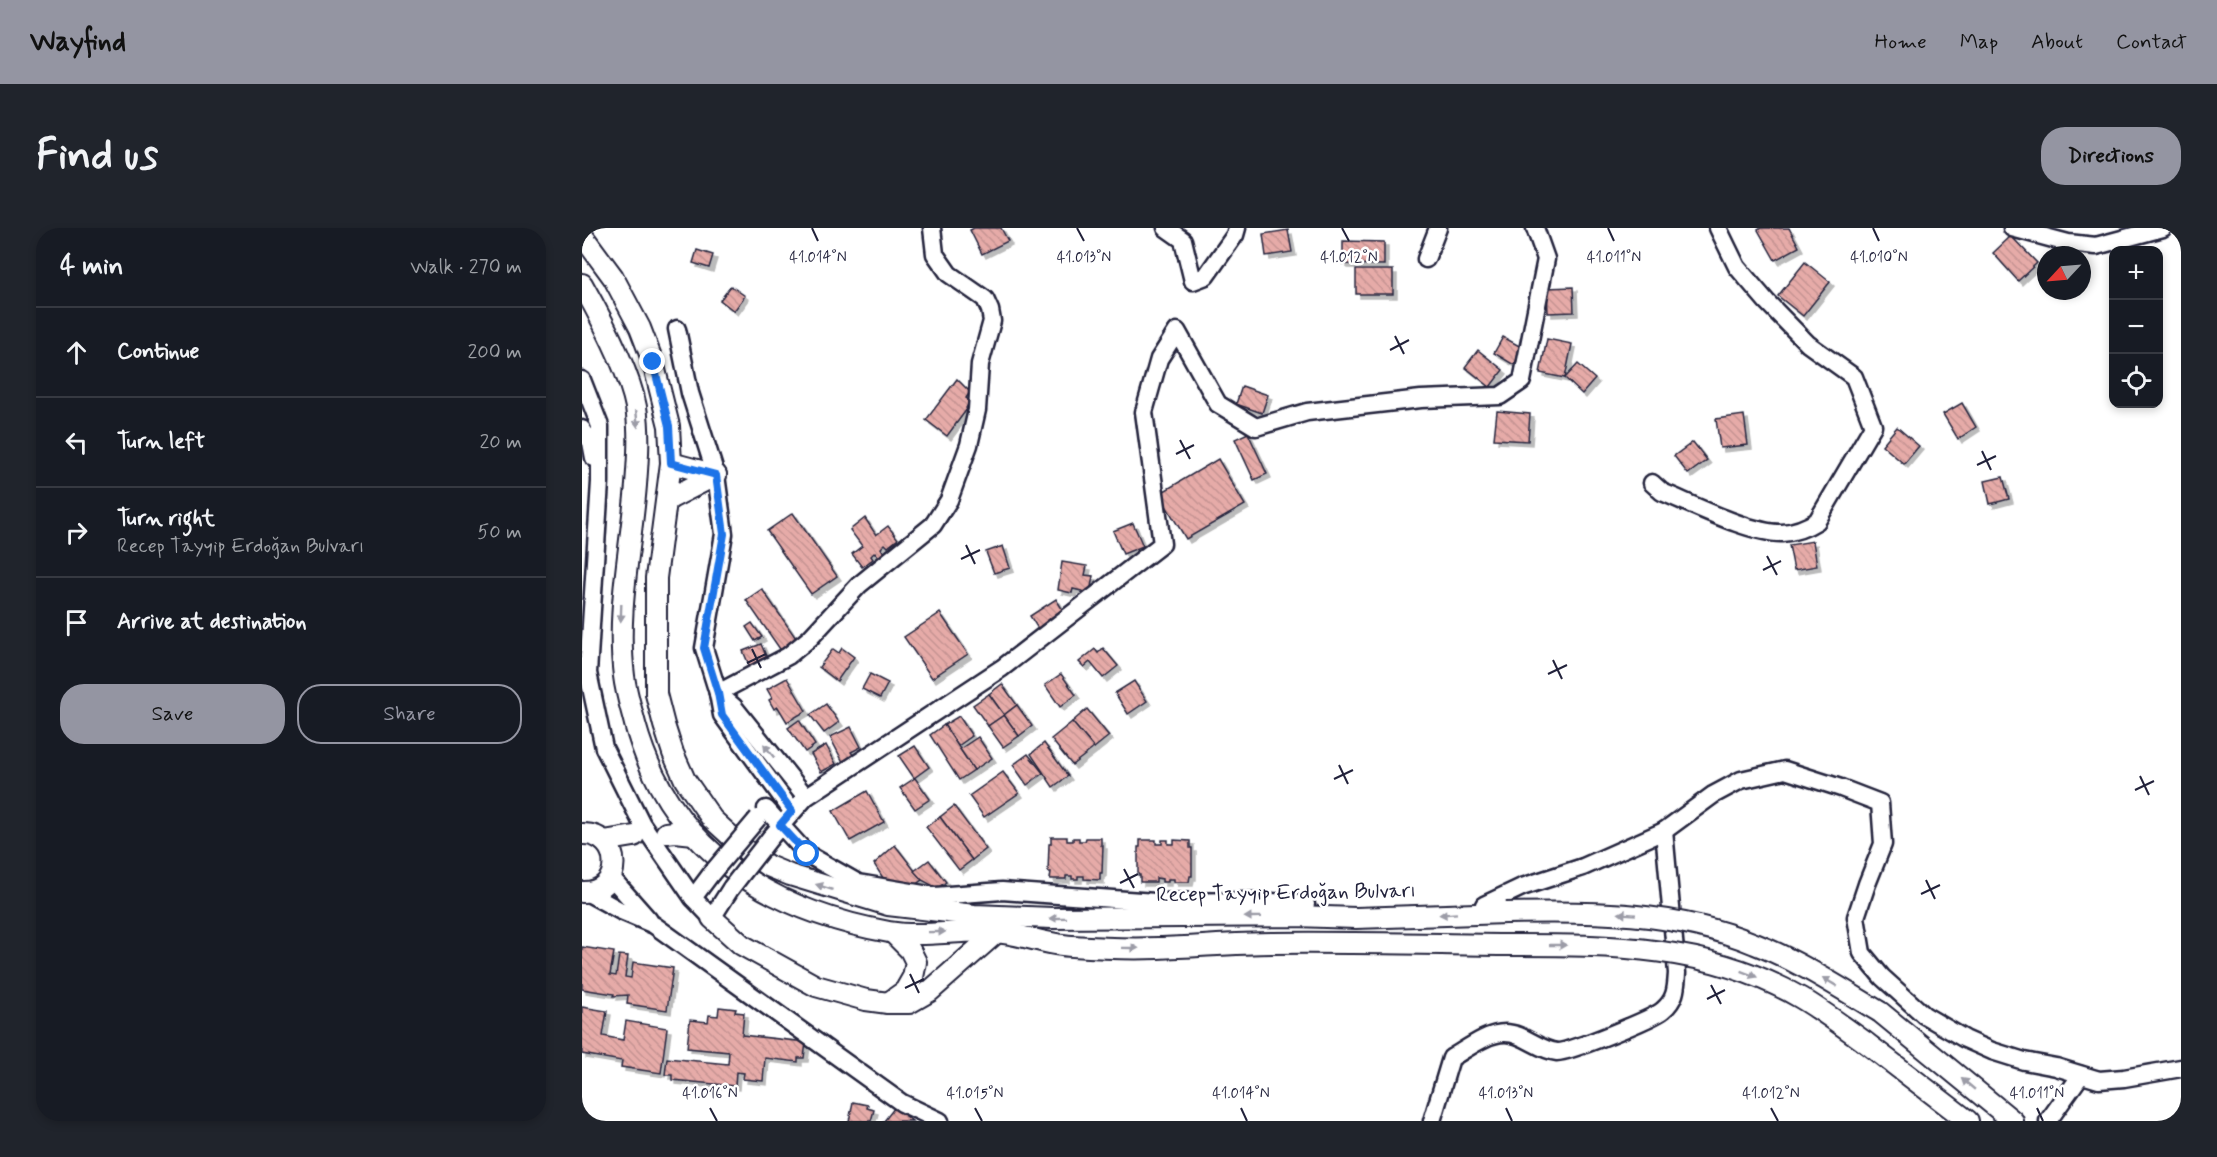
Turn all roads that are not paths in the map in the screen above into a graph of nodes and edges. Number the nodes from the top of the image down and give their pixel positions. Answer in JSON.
{"nodes":[{"id":1,"x":587,"y":228,"type":"edge"},
{"id":2,"x":932,"y":228,"type":"edge"},
{"id":3,"x":1166,"y":228,"type":"edge"},
{"id":4,"x":1236,"y":228,"type":"edge"},
{"id":5,"x":1438,"y":228,"type":"edge"},
{"id":6,"x":1535,"y":228,"type":"edge"},
{"id":7,"x":1718,"y":228,"type":"edge"},
{"id":8,"x":2012,"y":228,"type":"edge"},
{"id":9,"x":2163,"y":228,"type":"edge"},
{"id":10,"x":582,"y":233,"type":"edge"},
{"id":11,"x":1426,"y":259,"type":"dead end"},
{"id":12,"x":582,"y":284,"type":"edge"},
{"id":13,"x":677,"y":329,"type":"dead end"},
{"id":14,"x":582,"y":380,"type":"edge"},
{"id":15,"x":582,"y":429,"type":"edge"},
{"id":16,"x":671,"y":463,"type":"junction"},
{"id":17,"x":716,"y":475,"type":"junction"},
{"id":18,"x":600,"y":482,"type":"junction"},
{"id":19,"x":1652,"y":483,"type":"dead end"},
{"id":20,"x":667,"y":500,"type":"junction"},
{"id":21,"x":718,"y":693,"type":"junction"},
{"id":22,"x":781,"y":797,"type":"junction"},
{"id":23,"x":806,"y":797,"type":"junction"},
{"id":24,"x":672,"y":807,"type":"junction"},
{"id":25,"x":792,"y":811,"type":"junction"},
{"id":26,"x":762,"y":814,"type":"junction"},
{"id":27,"x":775,"y":831,"type":"junction"},
{"id":28,"x":1664,"y":831,"type":"junction"},
{"id":29,"x":591,"y":833,"type":"edge"},
{"id":30,"x":694,"y":834,"type":"junction"},
{"id":31,"x":612,"y":868,"type":"junction"},
{"id":32,"x":585,"y":893,"type":"edge"},
{"id":33,"x":693,"y":898,"type":"junction"},
{"id":34,"x":1306,"y":904,"type":"dead end"},
{"id":35,"x":1484,"y":905,"type":"dead end"},
{"id":36,"x":711,"y":918,"type":"junction"},
{"id":37,"x":654,"y":925,"type":"junction"},
{"id":38,"x":997,"y":932,"type":"junction"},
{"id":39,"x":893,"y":933,"type":"junction"},
{"id":40,"x":888,"y":1003,"type":"junction"},
{"id":41,"x":2181,"y":1068,"type":"edge"},
{"id":42,"x":2081,"y":1075,"type":"junction"},
{"id":43,"x":2049,"y":1120,"type":"edge"},
{"id":44,"x":940,"y":1121,"type":"edge"},
{"id":45,"x":1432,"y":1121,"type":"edge"},
{"id":46,"x":1968,"y":1121,"type":"edge"},
{"id":47,"x":2013,"y":1121,"type":"edge"}],
"edges":[{"from":1,"to":10,"type":"main road"},
{"from":2,"to":21,"type":"street"},
{"from":3,"to":4,"type":"street"},
{"from":5,"to":11,"type":"street"},
{"from":6,"to":23,"type":"street"},
{"from":7,"to":19,"type":"street"},
{"from":8,"to":9,"type":"street"},
{"from":10,"to":16,"type":"main road","name":"Recep Tayyip Erdoğan Bulvarı"},
{"from":12,"to":24,"type":"main road","one_way":true},
{"from":13,"to":17,"type":"street"},
{"from":14,"to":18,"type":"street"},
{"from":15,"to":18,"type":"street"},
{"from":16,"to":17,"type":"main road"},
{"from":16,"to":20,"type":"main road","name":"Recep Tayyip Erdoğan Bulvarı"},
{"from":17,"to":20,"type":"main road"},
{"from":17,"to":21,"type":"street"},
{"from":18,"to":33,"type":"street"},
{"from":47,"to":20,"type":"main road","name":"Recep Tayyip Erdoğan Bulvarı","one_way":true,"bridge":true},
{"from":21,"to":22,"type":"street"},
{"from":23,"to":21,"type":"street","one_way":true},
{"from":22,"to":23,"type":"street"},
{"from":22,"to":25,"type":"street"},
{"from":22,"to":26,"type":"street"},
{"from":23,"to":25,"type":"street"},
{"from":24,"to":30,"type":"main road"},
{"from":24,"to":30,"type":"main road"},
{"from":25,"to":27,"type":"street"},
{"from":26,"to":27,"type":"street"},
{"from":26,"to":33,"type":"street","bridge":true},
{"from":27,"to":34,"type":"street"},
{"from":27,"to":36,"type":"street","bridge":true},
{"from":28,"to":35,"type":"street"},
{"from":28,"to":42,"type":"street"},
{"from":28,"to":45,"type":"street"},
{"from":29,"to":31,"type":"main road"},
{"from":29,"to":31,"type":"main road"},
{"from":30,"to":39,"type":"main road"},
{"from":31,"to":32,"type":"main road"},
{"from":31,"to":37,"type":"street"},
{"from":32,"to":37,"type":"street"},
{"from":33,"to":36,"type":"street"},
{"from":36,"to":40,"type":"main road"},
{"from":37,"to":44,"type":"street"},
{"from":39,"to":38,"type":"main road","one_way":true},
{"from":38,"to":40,"type":"main road"},
{"from":38,"to":46,"type":"main road","one_way":true,"bridge":true},
{"from":39,"to":40,"type":"main road"},
{"from":41,"to":42,"type":"street"},
{"from":42,"to":43,"type":"street"}]}
